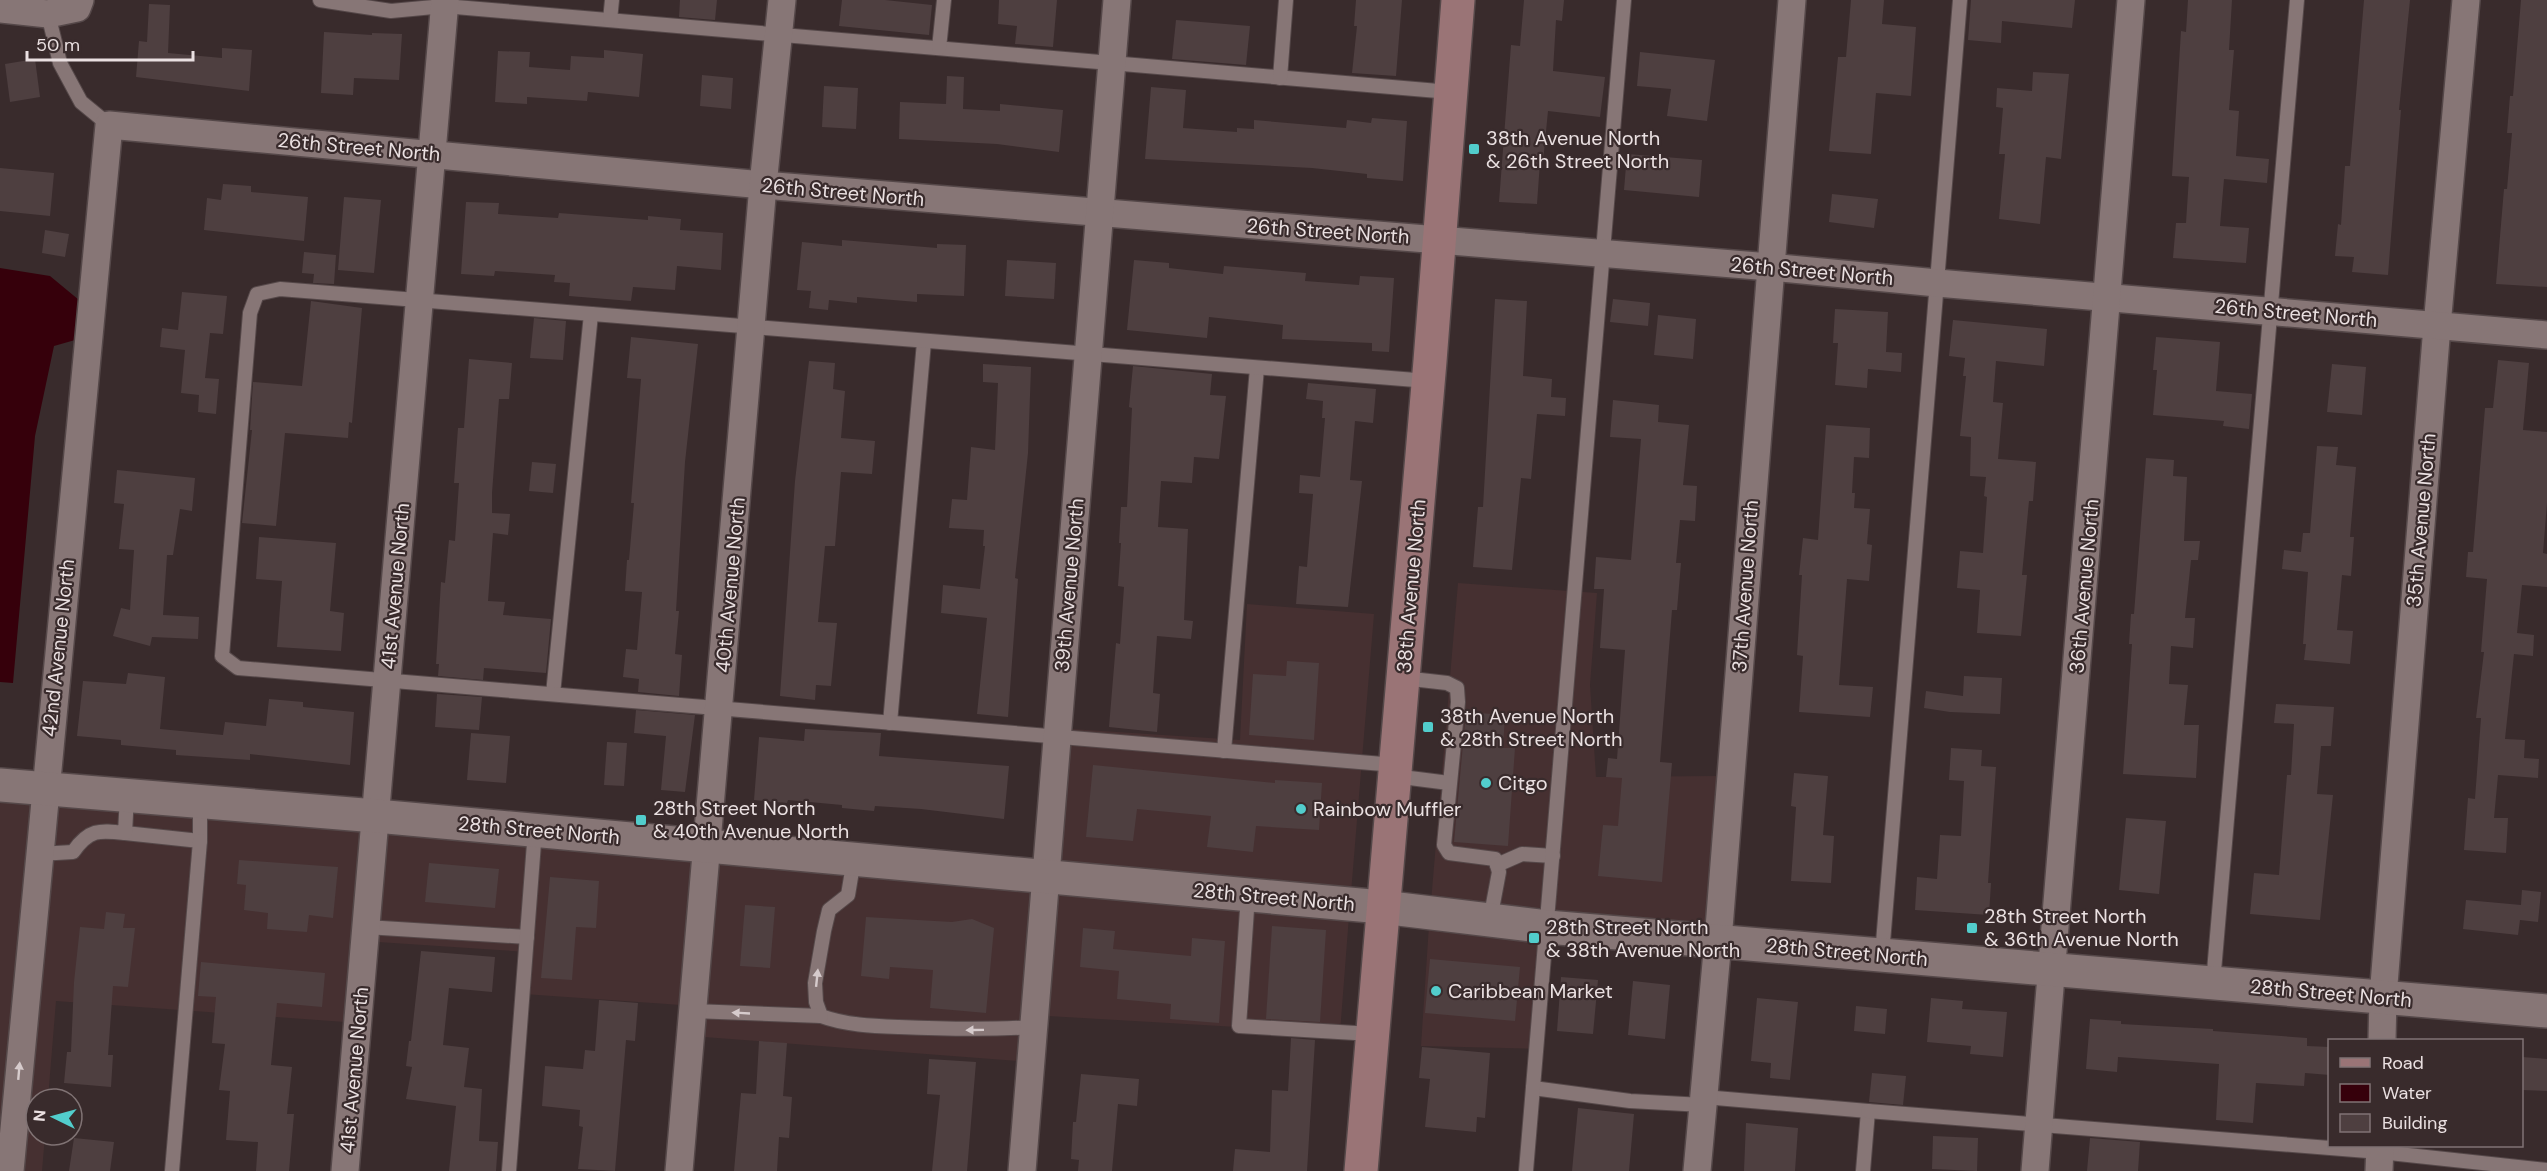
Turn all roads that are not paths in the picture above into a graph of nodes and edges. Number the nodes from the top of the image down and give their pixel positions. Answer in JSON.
{"nodes":[{"id":1,"x":80,"y":0,"type":"edge"},
{"id":2,"x":320,"y":0,"type":"edge"},
{"id":3,"x":612,"y":0,"type":"edge"},
{"id":4,"x":782,"y":0,"type":"edge"},
{"id":5,"x":944,"y":0,"type":"edge"},
{"id":6,"x":1118,"y":0,"type":"edge"},
{"id":7,"x":1286,"y":0,"type":"edge"},
{"id":8,"x":1458,"y":0,"type":"edge"},
{"id":9,"x":1624,"y":0,"type":"edge"},
{"id":10,"x":1792,"y":0,"type":"edge"},
{"id":11,"x":1960,"y":0,"type":"edge"},
{"id":12,"x":2131,"y":0,"type":"edge"},
{"id":13,"x":2297,"y":0,"type":"edge"},
{"id":14,"x":2466,"y":0,"type":"edge"},
{"id":15,"x":445,"y":3,"type":"edge"},
{"id":16,"x":0,"y":9,"type":"edge"},
{"id":17,"x":48,"y":14,"type":"junction"},
{"id":18,"x":610,"y":20,"type":"junction"},
{"id":19,"x":778,"y":34,"type":"junction"},
{"id":20,"x":939,"y":48,"type":"junction"},
{"id":21,"x":1113,"y":63,"type":"junction"},
{"id":22,"x":1280,"y":78,"type":"junction"},
{"id":23,"x":1451,"y":92,"type":"junction"},
{"id":24,"x":109,"y":124,"type":"junction"},
{"id":25,"x":432,"y":154,"type":"junction"},
{"id":26,"x":763,"y":185,"type":"junction"},
{"id":27,"x":1098,"y":213,"type":"junction"},
{"id":28,"x":1440,"y":239,"type":"junction"},
{"id":29,"x":1604,"y":253,"type":"junction"},
{"id":30,"x":1770,"y":267,"type":"junction"},
{"id":31,"x":1937,"y":283,"type":"junction"},
{"id":32,"x":2108,"y":296,"type":"junction"},
{"id":33,"x":419,"y":301,"type":"junction"},
{"id":34,"x":2272,"y":310,"type":"junction"},
{"id":35,"x":591,"y":314,"type":"junction"},
{"id":36,"x":2437,"y":326,"type":"junction"},
{"id":37,"x":751,"y":327,"type":"junction"},
{"id":38,"x":2547,"y":335,"type":"edge"},
{"id":39,"x":924,"y":342,"type":"junction"},
{"id":40,"x":1087,"y":356,"type":"junction"},
{"id":41,"x":1257,"y":368,"type":"junction"},
{"id":42,"x":1428,"y":381,"type":"junction"},
{"id":43,"x":1403,"y":678,"type":"junction"},
{"id":44,"x":387,"y":680,"type":"junction"},
{"id":45,"x":553,"y":694,"type":"junction"},
{"id":46,"x":719,"y":708,"type":"junction"},
{"id":47,"x":890,"y":723,"type":"junction"},
{"id":48,"x":1057,"y":737,"type":"junction"},
{"id":49,"x":1224,"y":751,"type":"junction"},
{"id":50,"x":1395,"y":770,"type":"junction"},
{"id":51,"x":1449,"y":783,"type":"junction"},
{"id":52,"x":0,"y":785,"type":"edge"},
{"id":53,"x":45,"y":789,"type":"junction"},
{"id":54,"x":127,"y":796,"type":"junction"},
{"id":55,"x":200,"y":801,"type":"junction"},
{"id":56,"x":376,"y":816,"type":"junction"},
{"id":57,"x":536,"y":830,"type":"junction"},
{"id":58,"x":125,"y":833,"type":"junction"},
{"id":59,"x":200,"y":841,"type":"junction"},
{"id":60,"x":708,"y":846,"type":"junction"},
{"id":61,"x":39,"y":854,"type":"junction"},
{"id":62,"x":1553,"y":856,"type":"junction"},
{"id":63,"x":854,"y":859,"type":"junction"},
{"id":64,"x":1497,"y":865,"type":"junction"},
{"id":65,"x":1046,"y":877,"type":"junction"},
{"id":66,"x":1248,"y":895,"type":"junction"},
{"id":67,"x":1382,"y":907,"type":"junction"},
{"id":68,"x":1490,"y":920,"type":"junction"},
{"id":69,"x":366,"y":927,"type":"junction"},
{"id":70,"x":1547,"y":927,"type":"junction"},
{"id":71,"x":527,"y":937,"type":"junction"},
{"id":72,"x":1718,"y":942,"type":"junction"},
{"id":73,"x":1881,"y":955,"type":"junction"},
{"id":74,"x":2053,"y":969,"type":"junction"},
{"id":75,"x":2213,"y":983,"type":"junction"},
{"id":76,"x":2383,"y":997,"type":"junction"},
{"id":77,"x":693,"y":1011,"type":"junction"},
{"id":78,"x":2547,"y":1011,"type":"edge"},
{"id":79,"x":821,"y":1016,"type":"junction"},
{"id":80,"x":1034,"y":1027,"type":"junction"},
{"id":81,"x":1372,"y":1034,"type":"junction"},
{"id":82,"x":2382,"y":1039,"type":"edge"},
{"id":83,"x":1533,"y":1088,"type":"junction"},
{"id":84,"x":1703,"y":1101,"type":"junction"},
{"id":85,"x":8,"y":1102,"type":"edge"},
{"id":86,"x":1868,"y":1111,"type":"junction"},
{"id":87,"x":2039,"y":1125,"type":"junction"},
{"id":88,"x":2380,"y":1156,"type":"edge"},
{"id":89,"x":2547,"y":1170,"type":"edge"},
{"id":90,"x":10,"y":1171,"type":"edge"},
{"id":91,"x":172,"y":1171,"type":"edge"},
{"id":92,"x":345,"y":1171,"type":"edge"},
{"id":93,"x":509,"y":1171,"type":"edge"},
{"id":94,"x":679,"y":1171,"type":"edge"},
{"id":95,"x":1022,"y":1171,"type":"edge"},
{"id":96,"x":1361,"y":1171,"type":"edge"},
{"id":97,"x":1526,"y":1171,"type":"edge"},
{"id":98,"x":1697,"y":1171,"type":"edge"},
{"id":99,"x":1863,"y":1171,"type":"edge"},
{"id":100,"x":2035,"y":1171,"type":"edge"}],
"edges":[{"from":1,"to":17,"type":"street"},
{"from":2,"to":15,"type":"lane"},
{"from":3,"to":18,"type":"lane"},
{"from":4,"to":19,"type":"street","name":"40th Avenue North"},
{"from":5,"to":20,"type":"lane"},
{"from":6,"to":21,"type":"street","name":"39th Avenue North"},
{"from":7,"to":22,"type":"lane"},
{"from":8,"to":23,"type":"main road","name":"38th Avenue North"},
{"from":9,"to":29,"type":"lane"},
{"from":10,"to":30,"type":"street","name":"37th Avenue North"},
{"from":11,"to":31,"type":"lane"},
{"from":12,"to":32,"type":"street","name":"36th Avenue North"},
{"from":13,"to":34,"type":"lane"},
{"from":14,"to":36,"type":"street","name":"35th Avenue North"},
{"from":15,"to":18,"type":"lane"},
{"from":15,"to":25,"type":"street","name":"41st Avenue North"},
{"from":16,"to":17,"type":"street"},
{"from":17,"to":24,"type":"lane"},
{"from":18,"to":19,"type":"lane"},
{"from":19,"to":20,"type":"lane"},
{"from":19,"to":26,"type":"street","name":"40th Avenue North"},
{"from":20,"to":21,"type":"lane"},
{"from":21,"to":22,"type":"lane"},
{"from":21,"to":27,"type":"street","name":"39th Avenue North"},
{"from":22,"to":23,"type":"lane"},
{"from":23,"to":28,"type":"main road","name":"38th Avenue North"},
{"from":24,"to":25,"type":"street","name":"26th Street North"},
{"from":24,"to":53,"type":"street","name":"42nd Avenue North"},
{"from":25,"to":26,"type":"street","name":"26th Street North"},
{"from":25,"to":33,"type":"street","name":"41st Avenue North"},
{"from":26,"to":27,"type":"street","name":"26th Street North"},
{"from":26,"to":37,"type":"street","name":"40th Avenue North"},
{"from":27,"to":28,"type":"street","name":"26th Street North"},
{"from":27,"to":40,"type":"street","name":"39th Avenue North"},
{"from":28,"to":29,"type":"street","name":"26th Street North"},
{"from":28,"to":42,"type":"main road","name":"38th Avenue North"},
{"from":29,"to":30,"type":"street","name":"26th Street North"},
{"from":29,"to":62,"type":"lane"},
{"from":30,"to":31,"type":"street","name":"26th Street North"},
{"from":30,"to":72,"type":"street","name":"37th Avenue North"},
{"from":31,"to":32,"type":"street","name":"26th Street North"},
{"from":31,"to":73,"type":"lane"},
{"from":32,"to":34,"type":"street","name":"26th Street North"},
{"from":32,"to":74,"type":"street","name":"36th Avenue North"},
{"from":33,"to":35,"type":"lane"},
{"from":33,"to":44,"type":"street","name":"41st Avenue North"},
{"from":33,"to":44,"type":"lane"},
{"from":34,"to":36,"type":"street","name":"26th Street North"},
{"from":34,"to":75,"type":"lane"},
{"from":35,"to":37,"type":"lane"},
{"from":35,"to":45,"type":"lane"},
{"from":36,"to":38,"type":"street","name":"26th Street North"},
{"from":36,"to":76,"type":"street","name":"35th Avenue North"},
{"from":37,"to":39,"type":"lane"},
{"from":37,"to":46,"type":"street","name":"40th Avenue North"},
{"from":39,"to":40,"type":"lane"},
{"from":39,"to":47,"type":"lane"},
{"from":40,"to":41,"type":"lane"},
{"from":40,"to":48,"type":"street","name":"39th Avenue North"},
{"from":41,"to":42,"type":"lane"},
{"from":41,"to":49,"type":"lane"},
{"from":42,"to":43,"type":"main road","name":"38th Avenue North"},
{"from":43,"to":50,"type":"main road","name":"38th Avenue North"},
{"from":43,"to":51,"type":"lane"},
{"from":44,"to":45,"type":"lane"},
{"from":44,"to":56,"type":"street","name":"41st Avenue North"},
{"from":45,"to":46,"type":"lane"},
{"from":46,"to":47,"type":"lane"},
{"from":46,"to":60,"type":"street","name":"40th Avenue North"},
{"from":47,"to":48,"type":"lane"},
{"from":48,"to":49,"type":"lane"},
{"from":48,"to":65,"type":"street","name":"39th Avenue North"},
{"from":49,"to":50,"type":"lane"},
{"from":50,"to":51,"type":"lane"},
{"from":50,"to":67,"type":"main road","name":"38th Avenue North"},
{"from":51,"to":64,"type":"lane"},
{"from":52,"to":53,"type":"street","name":"28th Street North"},
{"from":53,"to":54,"type":"street","name":"28th Street North"},
{"from":53,"to":61,"type":"street","name":"42nd Avenue North"},
{"from":54,"to":55,"type":"street","name":"28th Street North"},
{"from":54,"to":58,"type":"lane"},
{"from":55,"to":56,"type":"street","name":"28th Street North"},
{"from":55,"to":59,"type":"lane"},
{"from":56,"to":57,"type":"street","name":"28th Street North"},
{"from":56,"to":69,"type":"street","name":"41st Avenue North"},
{"from":57,"to":60,"type":"street","name":"28th Street North"},
{"from":57,"to":71,"type":"lane"},
{"from":58,"to":59,"type":"lane"},
{"from":58,"to":61,"type":"lane"},
{"from":59,"to":91,"type":"lane"},
{"from":60,"to":63,"type":"street","name":"28th Street North"},
{"from":60,"to":77,"type":"street","name":"40th Avenue North"},
{"from":85,"to":61,"type":"street","name":"42nd Avenue North","one_way":true},
{"from":62,"to":64,"type":"lane"},
{"from":62,"to":70,"type":"lane"},
{"from":63,"to":65,"type":"street","name":"28th Street North"},
{"from":79,"to":63,"type":"lane","one_way":true},
{"from":64,"to":68,"type":"lane"},
{"from":65,"to":66,"type":"street","name":"28th Street North"},
{"from":65,"to":80,"type":"street","name":"39th Avenue North"},
{"from":66,"to":67,"type":"street","name":"28th Street North"},
{"from":66,"to":81,"type":"lane"},
{"from":67,"to":68,"type":"street","name":"28th Street North"},
{"from":67,"to":81,"type":"main road","name":"38th Avenue North"},
{"from":68,"to":70,"type":"street","name":"28th Street North"},
{"from":69,"to":71,"type":"lane"},
{"from":69,"to":92,"type":"street","name":"41st Avenue North"},
{"from":70,"to":72,"type":"street","name":"28th Street North"},
{"from":70,"to":83,"type":"lane"},
{"from":71,"to":93,"type":"lane"},
{"from":72,"to":73,"type":"street","name":"28th Street North"},
{"from":72,"to":84,"type":"street","name":"37th Avenue North"},
{"from":73,"to":74,"type":"street","name":"28th Street North"},
{"from":74,"to":75,"type":"street","name":"28th Street North"},
{"from":74,"to":87,"type":"street","name":"36th Avenue North"},
{"from":75,"to":76,"type":"street","name":"28th Street North"},
{"from":76,"to":78,"type":"street","name":"28th Street North"},
{"from":76,"to":82,"type":"street","name":"35th Avenue North"},
{"from":79,"to":77,"type":"lane","one_way":true},
{"from":77,"to":94,"type":"street","name":"40th Avenue North"},
{"from":80,"to":79,"type":"lane","one_way":true},
{"from":80,"to":95,"type":"street","name":"39th Avenue North"},
{"from":81,"to":96,"type":"main road","name":"38th Avenue North"},
{"from":83,"to":84,"type":"lane"},
{"from":83,"to":97,"type":"lane"},
{"from":84,"to":86,"type":"lane"},
{"from":84,"to":98,"type":"street","name":"37th Avenue North"},
{"from":85,"to":90,"type":"street","name":"42nd Avenue North"},
{"from":86,"to":87,"type":"lane"},
{"from":86,"to":99,"type":"lane"},
{"from":87,"to":88,"type":"lane"},
{"from":87,"to":100,"type":"street","name":"36th Avenue North"},
{"from":88,"to":89,"type":"lane"}]}
